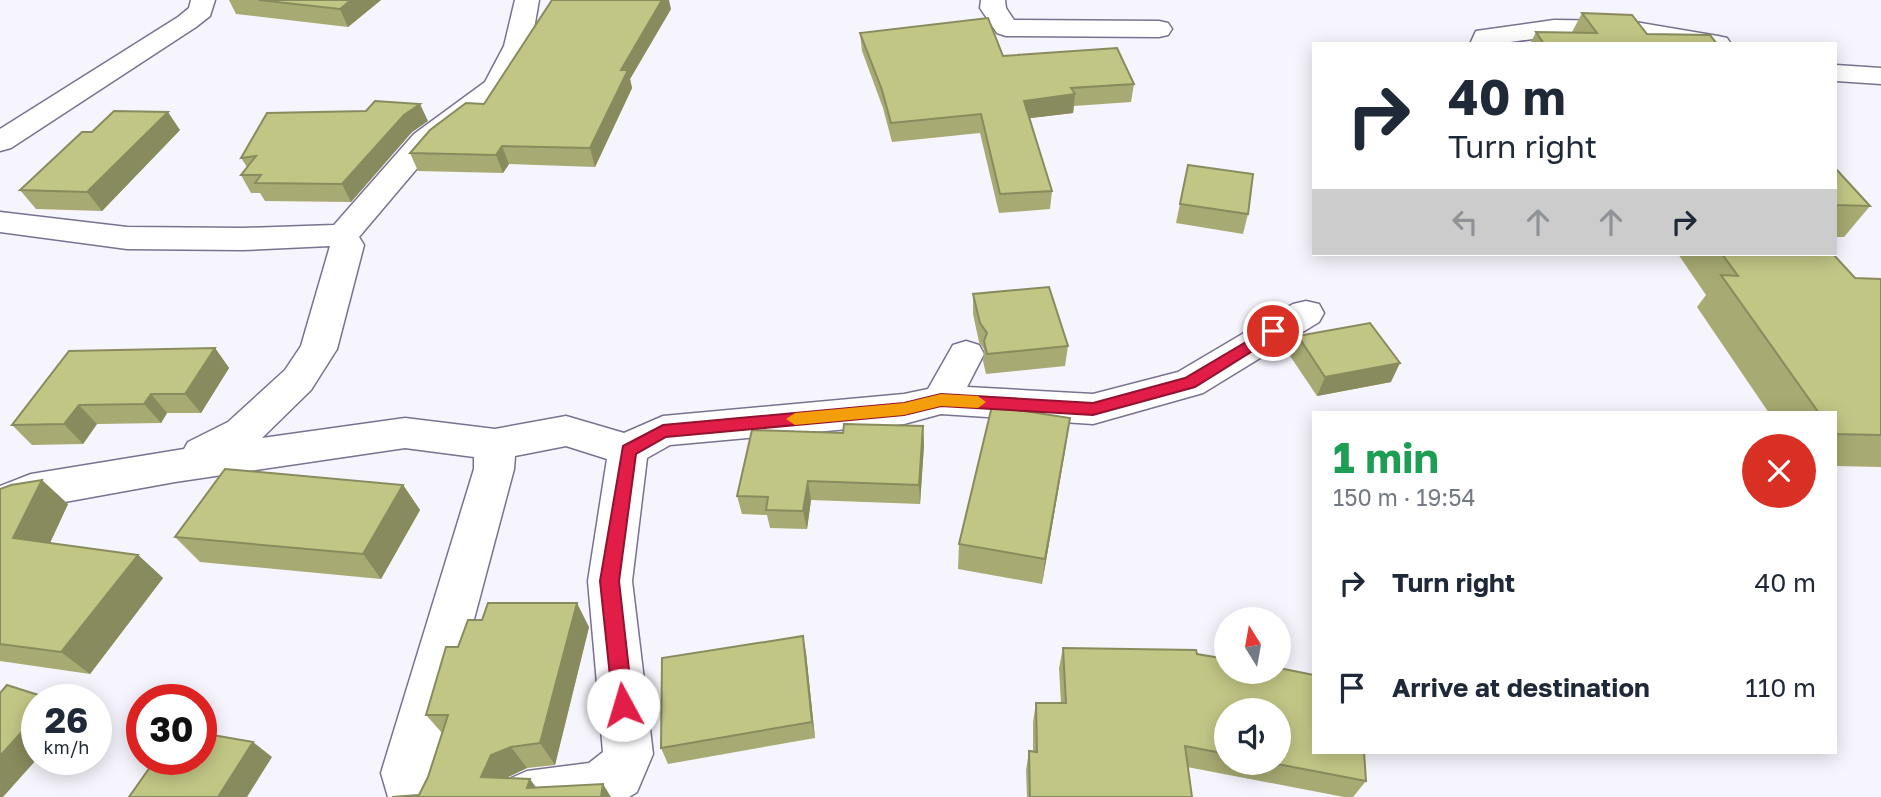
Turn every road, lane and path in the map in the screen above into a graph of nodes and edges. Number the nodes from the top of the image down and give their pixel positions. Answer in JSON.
{"nodes":[{"id":1,"x":203,"y":0,"type":"edge"},
{"id":2,"x":527,"y":0,"type":"edge"},
{"id":3,"x":993,"y":0,"type":"edge"},
{"id":4,"x":1158,"y":29,"type":"dead end"},
{"id":5,"x":1484,"y":42,"type":"edge"},
{"id":6,"x":1706,"y":42,"type":"edge"},
{"id":7,"x":1837,"y":73,"type":"edge"},
{"id":8,"x":1881,"y":76,"type":"edge"},
{"id":9,"x":0,"y":142,"type":"edge"},
{"id":10,"x":0,"y":222,"type":"edge"},
{"id":11,"x":341,"y":237,"type":"junction"},
{"id":12,"x":1306,"y":313,"type":"dead end"},
{"id":13,"x":966,"y":354,"type":"dead end"},
{"id":14,"x":941,"y":400,"type":"junction"},
{"id":15,"x":495,"y":444,"type":"junction"},
{"id":16,"x":628,"y":450,"type":"junction"},
{"id":17,"x":175,"y":466,"type":"junction"},
{"id":18,"x":0,"y":504,"type":"edge"},
{"id":19,"x":419,"y":797,"type":"edge"},
{"id":20,"x":527,"y":797,"type":"edge"}],
"edges":[{"from":1,"to":9,"type":"street"},
{"from":2,"to":11,"type":"street"},
{"from":3,"to":4,"type":"street"},
{"from":5,"to":6,"type":"street"},
{"from":7,"to":8,"type":"street"},
{"from":10,"to":11,"type":"street"},
{"from":11,"to":17,"type":"street"},
{"from":12,"to":14,"type":"street"},
{"from":13,"to":14,"type":"street"},
{"from":14,"to":16,"type":"street"},
{"from":15,"to":16,"type":"street"},
{"from":15,"to":17,"type":"street"},
{"from":15,"to":19,"type":"street"},
{"from":16,"to":20,"type":"street"},
{"from":17,"to":18,"type":"street"}]}
